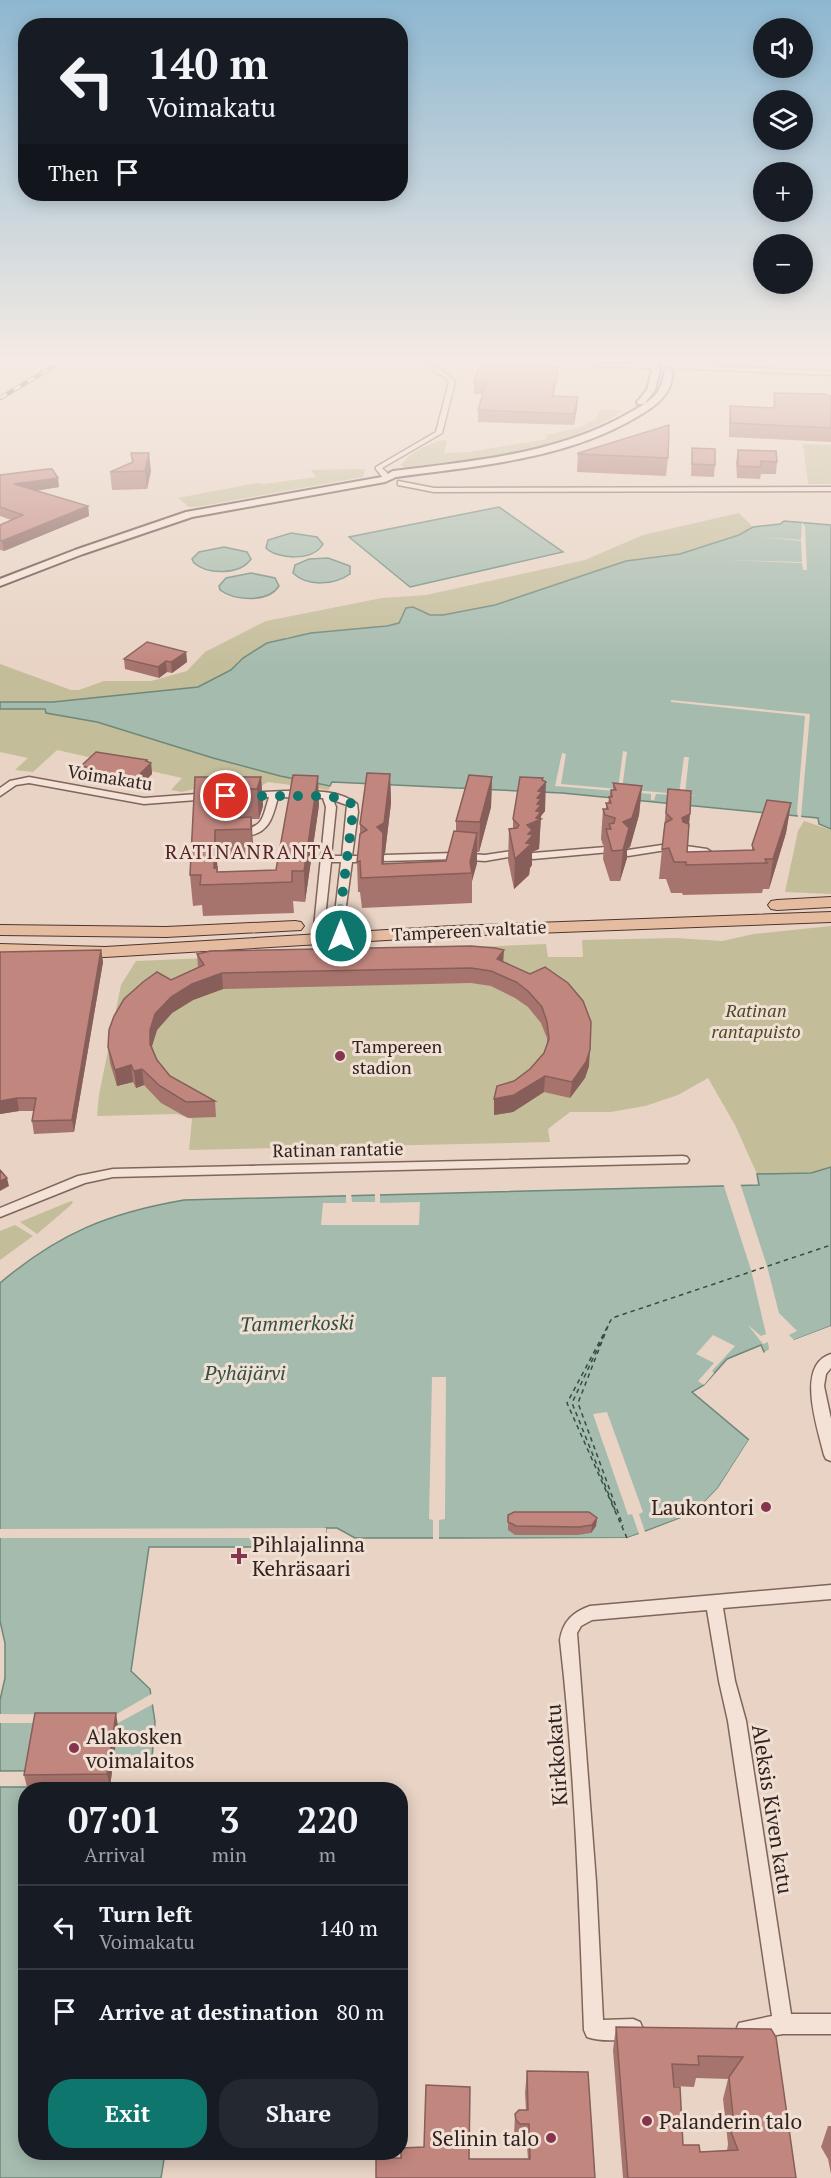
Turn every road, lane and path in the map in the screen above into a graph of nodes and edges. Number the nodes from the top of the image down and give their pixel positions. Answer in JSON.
{"nodes":[{"id":1,"x":383,"y":466,"type":"edge"},
{"id":2,"x":389,"y":466,"type":"edge"},
{"id":3,"x":479,"y":466,"type":"edge"},
{"id":4,"x":398,"y":478,"type":"junction"},
{"id":5,"x":831,"y":489,"type":"edge"},
{"id":6,"x":0,"y":583,"type":"edge"},
{"id":7,"x":0,"y":793,"type":"edge"},
{"id":8,"x":237,"y":795,"type":"edge"},
{"id":9,"x":274,"y":795,"type":"junction"},
{"id":10,"x":217,"y":796,"type":"edge"},
{"id":11,"x":327,"y":796,"type":"junction"},
{"id":12,"x":234,"y":834,"type":"edge"},
{"id":13,"x":662,"y":848,"type":"edge"},
{"id":14,"x":686,"y":849,"type":"edge"},
{"id":15,"x":606,"y":850,"type":"edge"},
{"id":16,"x":628,"y":853,"type":"edge"},
{"id":17,"x":511,"y":854,"type":"edge"},
{"id":18,"x":533,"y":856,"type":"edge"},
{"id":19,"x":325,"y":858,"type":"junction"},
{"id":20,"x":346,"y":858,"type":"junction"},
{"id":21,"x":385,"y":858,"type":"edge"},
{"id":22,"x":715,"y":858,"type":"edge"},
{"id":23,"x":360,"y":859,"type":"edge"},
{"id":24,"x":831,"y":902,"type":"edge"},
{"id":25,"x":831,"y":917,"type":"edge"},
{"id":26,"x":0,"y":930,"type":"edge"},
{"id":27,"x":340,"y":930,"type":"junction"},
{"id":28,"x":318,"y":931,"type":"junction"},
{"id":29,"x":0,"y":949,"type":"edge"},
{"id":30,"x":683,"y":1160,"type":"dead end"},
{"id":31,"x":0,"y":1213,"type":"edge"},
{"id":32,"x":831,"y":1359,"type":"edge"},
{"id":33,"x":831,"y":1455,"type":"edge"},
{"id":34,"x":831,"y":1592,"type":"edge"},
{"id":35,"x":714,"y":1601,"type":"junction"},
{"id":36,"x":783,"y":2024,"type":"junction"},
{"id":37,"x":831,"y":2024,"type":"edge"},
{"id":38,"x":657,"y":2030,"type":"edge"},
{"id":39,"x":732,"y":2030,"type":"edge"}],
"edges":[{"from":1,"to":4,"type":"street"},
{"from":2,"to":4,"type":"street"},
{"from":3,"to":4,"type":"main road"},
{"from":4,"to":5,"type":"street"},
{"from":4,"to":6,"type":"main road"},
{"from":7,"to":10,"type":"street","name":"Voimakatu"},
{"from":8,"to":9,"type":"street"},
{"from":9,"to":11,"type":"street"},
{"from":9,"to":12,"type":"street"},
{"from":11,"to":19,"type":"street"},
{"from":11,"to":20,"type":"street"},
{"from":13,"to":16,"type":"street"},
{"from":14,"to":22,"type":"street"},
{"from":15,"to":18,"type":"street"},
{"from":17,"to":21,"type":"street"},
{"from":19,"to":20,"type":"street"},
{"from":19,"to":28,"type":"street"},
{"from":20,"to":23,"type":"street"},
{"from":20,"to":27,"type":"street"},
{"from":24,"to":27,"type":"main road","name":"Tampereen valtatie"},
{"from":25,"to":27,"type":"main road","name":"Tampereen valtatie"},
{"from":26,"to":28,"type":"main road","name":"Tampereen valtatie"},
{"from":27,"to":28,"type":"main road","name":"Tampereen valtatie"},
{"from":28,"to":29,"type":"main road","name":"Tampereen valtatie"},
{"from":30,"to":31,"type":"street","name":"Ratinan rantatie"},
{"from":32,"to":33,"type":"street"},
{"from":34,"to":35,"type":"street","name":"Kirkkokatu"},
{"from":35,"to":36,"type":"street","name":"Aleksis Kiven katu"},
{"from":35,"to":38,"type":"street","name":"Kirkkokatu"},
{"from":36,"to":37,"type":"street"},
{"from":36,"to":39,"type":"street"}]}
